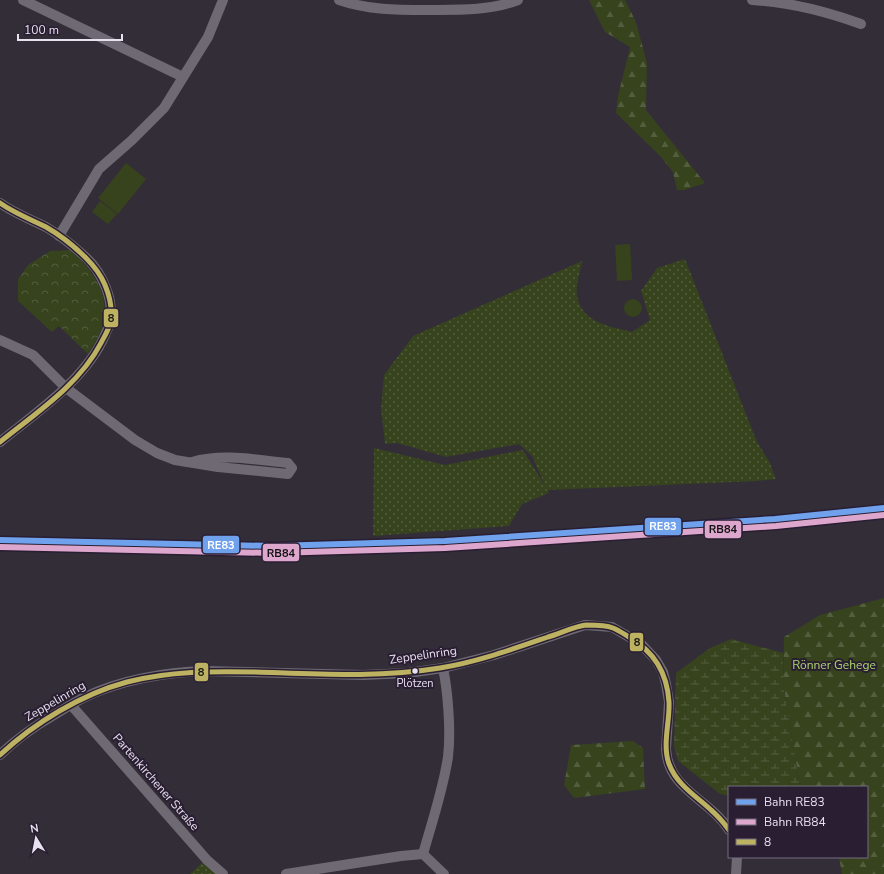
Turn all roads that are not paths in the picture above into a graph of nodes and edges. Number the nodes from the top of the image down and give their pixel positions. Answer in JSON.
{"nodes":[{"id":1,"x":23,"y":0,"type":"edge"},
{"id":2,"x":224,"y":0,"type":"edge"},
{"id":3,"x":339,"y":0,"type":"edge"},
{"id":4,"x":518,"y":0,"type":"edge"},
{"id":5,"x":752,"y":0,"type":"edge"},
{"id":6,"x":861,"y":24,"type":"dead end"},
{"id":7,"x":183,"y":77,"type":"junction"},
{"id":8,"x":0,"y":203,"type":"edge"},
{"id":9,"x":59,"y":236,"type":"junction"},
{"id":10,"x":0,"y":340,"type":"edge"},
{"id":11,"x":66,"y":388,"type":"junction"},
{"id":12,"x":0,"y":442,"type":"edge"},
{"id":13,"x":192,"y":462,"type":"junction"},
{"id":14,"x":443,"y":668,"type":"junction"},
{"id":15,"x":71,"y":705,"type":"junction"},
{"id":16,"x":0,"y":755,"type":"edge"},
{"id":17,"x":728,"y":828,"type":"edge"},
{"id":18,"x":423,"y":854,"type":"junction"},
{"id":19,"x":737,"y":858,"type":"edge"},
{"id":20,"x":223,"y":874,"type":"edge"},
{"id":21,"x":286,"y":874,"type":"edge"},
{"id":22,"x":444,"y":874,"type":"edge"},
{"id":23,"x":736,"y":874,"type":"edge"}],
"edges":[{"from":1,"to":7,"type":"street"},
{"from":2,"to":7,"type":"street"},
{"from":3,"to":4,"type":"street"},
{"from":5,"to":6,"type":"street"},
{"from":7,"to":9,"type":"street"},
{"from":8,"to":9,"type":"street"},
{"from":9,"to":11,"type":"street"},
{"from":10,"to":11,"type":"street"},
{"from":11,"to":12,"type":"street"},
{"from":11,"to":13,"type":"street"},
{"from":13,"to":13,"type":"street"},
{"from":14,"to":15,"type":"street","name":"Zeppelinring"},
{"from":14,"to":17,"type":"street","name":"Zeppelinring"},
{"from":14,"to":18,"type":"street"},
{"from":15,"to":16,"type":"street","name":"Zeppelinring"},
{"from":15,"to":20,"type":"street","name":"Partenkirchener Straße"},
{"from":18,"to":21,"type":"street"},
{"from":18,"to":22,"type":"street"},
{"from":19,"to":23,"type":"street"}]}
